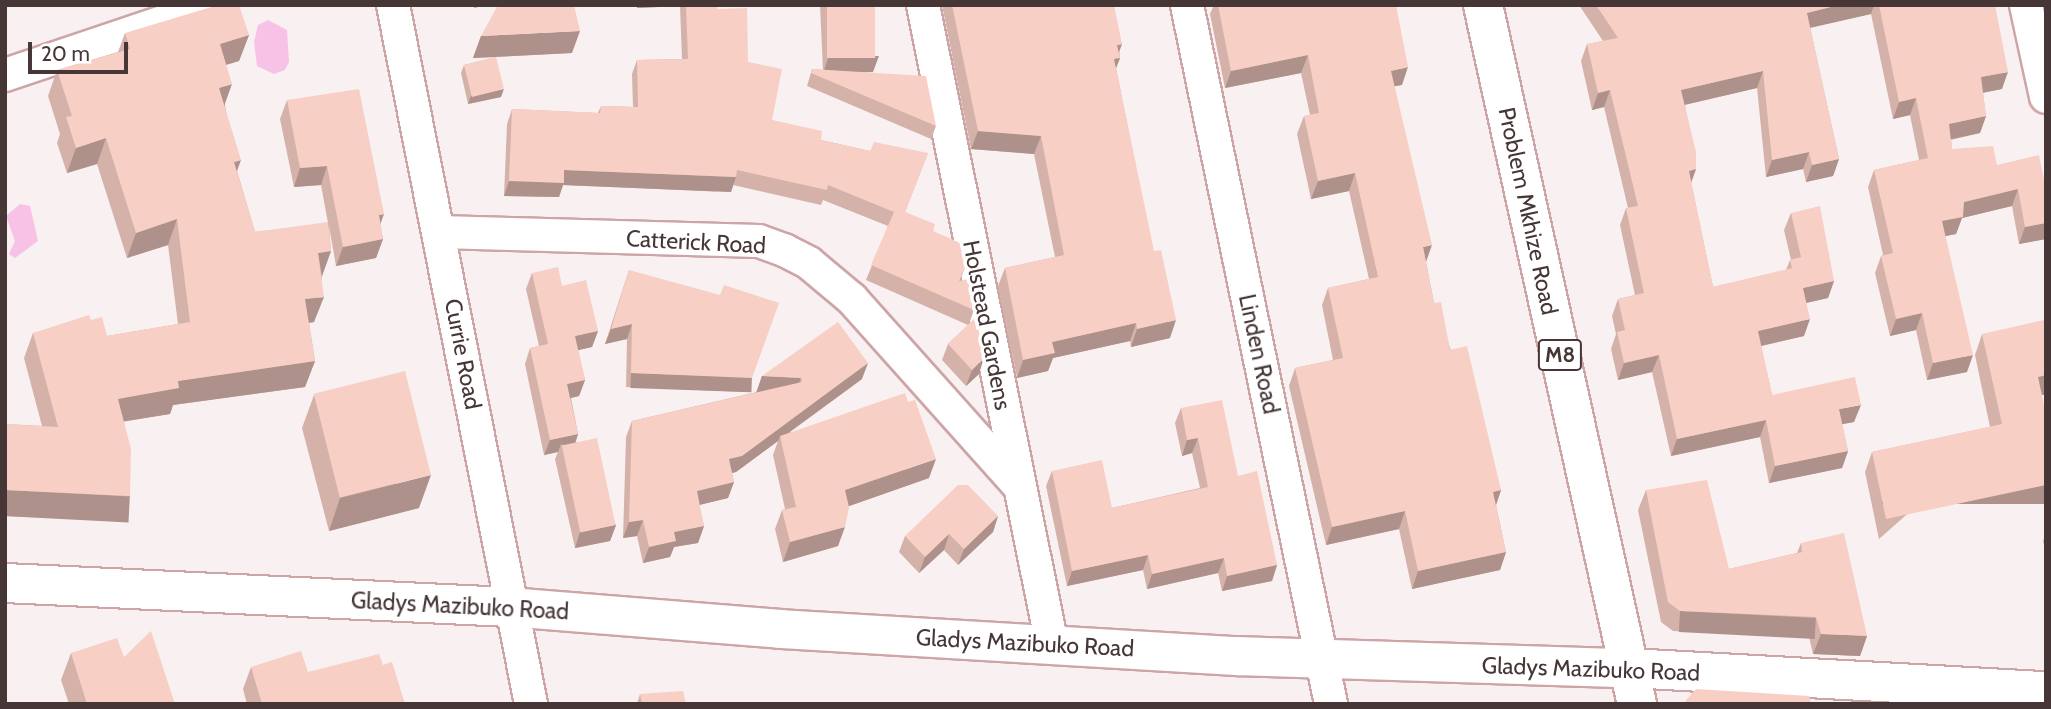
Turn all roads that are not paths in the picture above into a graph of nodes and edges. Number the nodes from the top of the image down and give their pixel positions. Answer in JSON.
{"nodes":[{"id":1,"x":213,"y":5,"type":"edge"},
{"id":2,"x":393,"y":5,"type":"edge"},
{"id":3,"x":923,"y":5,"type":"edge"},
{"id":4,"x":1187,"y":5,"type":"edge"},
{"id":5,"x":1483,"y":5,"type":"edge"},
{"id":6,"x":2026,"y":5,"type":"edge"},
{"id":7,"x":5,"y":75,"type":"edge"},
{"id":8,"x":2046,"y":97,"type":"edge"},
{"id":9,"x":440,"y":232,"type":"junction"},
{"id":10,"x":1019,"y":486,"type":"junction"},
{"id":11,"x":5,"y":583,"type":"edge"},
{"id":12,"x":509,"y":607,"type":"junction"},
{"id":13,"x":1052,"y":645,"type":"junction"},
{"id":14,"x":1323,"y":656,"type":"junction"},
{"id":15,"x":1634,"y":686,"type":"edge"},
{"id":16,"x":2046,"y":691,"type":"edge"},
{"id":17,"x":531,"y":704,"type":"edge"},
{"id":18,"x":1331,"y":704,"type":"edge"}],
"edges":[{"from":1,"to":7,"type":"street"},
{"from":2,"to":9,"type":"street","name":"Currie Road"},
{"from":3,"to":10,"type":"street","name":"Holstead Gardens"},
{"from":4,"to":14,"type":"street","name":"Linden Road"},
{"from":5,"to":15,"type":"street","name":"Problem Mkhize Road","number":"M8"},
{"from":6,"to":8,"type":"street"},
{"from":9,"to":10,"type":"street","name":"Catterick Road"},
{"from":9,"to":12,"type":"street","name":"Currie Road"},
{"from":10,"to":13,"type":"street","name":"Holstead Gardens"},
{"from":11,"to":12,"type":"street","name":"Gladys Mazibuko Road"},
{"from":12,"to":13,"type":"street","name":"Gladys Mazibuko Road"},
{"from":12,"to":17,"type":"street","name":"Currie Road"},
{"from":13,"to":14,"type":"street","name":"Gladys Mazibuko Road"},
{"from":14,"to":15,"type":"street","name":"Gladys Mazibuko Road"},
{"from":14,"to":18,"type":"street","name":"Linden Road"},
{"from":15,"to":16,"type":"street","name":"Gladys Mazibuko Road"}]}
